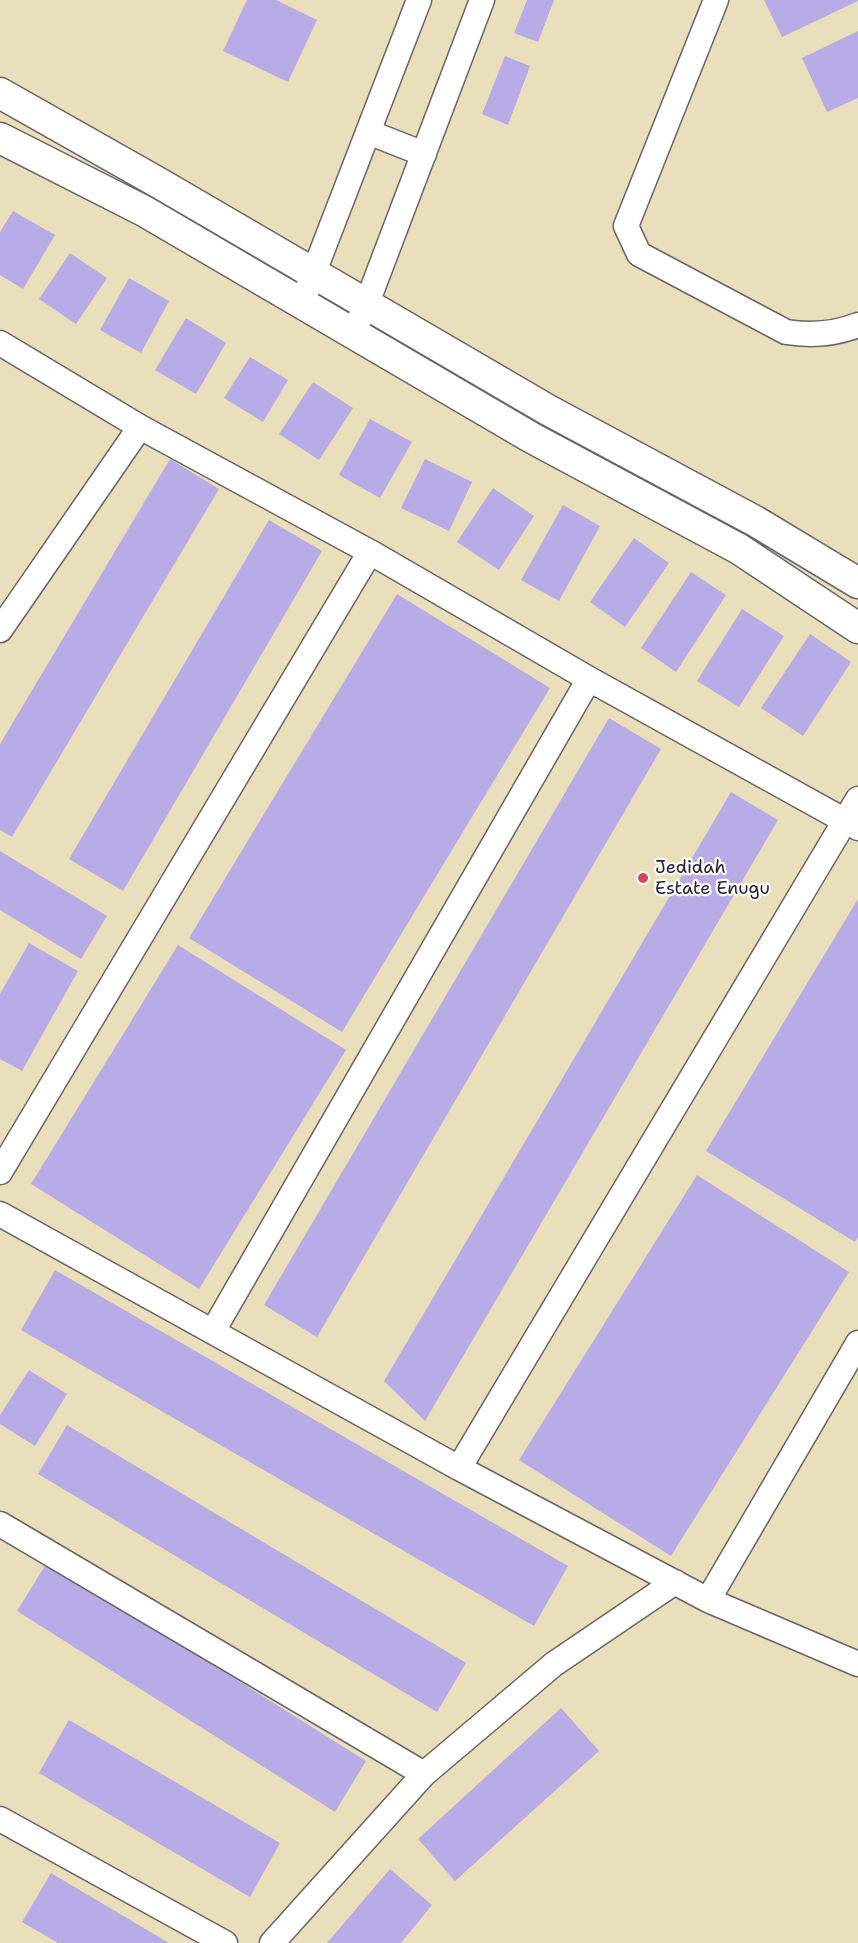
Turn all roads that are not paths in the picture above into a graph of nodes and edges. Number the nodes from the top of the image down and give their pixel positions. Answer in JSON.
{"nodes":[{"id":1,"x":419,"y":0,"type":"edge"},
{"id":2,"x":482,"y":0,"type":"edge"},
{"id":3,"x":716,"y":0,"type":"edge"},
{"id":4,"x":0,"y":93,"type":"edge"},
{"id":5,"x":368,"y":132,"type":"junction"},
{"id":6,"x":0,"y":138,"type":"edge"},
{"id":7,"x":424,"y":154,"type":"junction"},
{"id":8,"x":314,"y":273,"type":"junction"},
{"id":9,"x":301,"y":303,"type":"junction"},
{"id":10,"x":367,"y":303,"type":"junction"},
{"id":11,"x":858,"y":325,"type":"edge"},
{"id":12,"x":353,"y":333,"type":"junction"},
{"id":13,"x":0,"y":343,"type":"edge"},
{"id":14,"x":140,"y":427,"type":"junction"},
{"id":15,"x":370,"y":552,"type":"junction"},
{"id":16,"x":858,"y":583,"type":"edge"},
{"id":17,"x":858,"y":628,"type":"edge"},
{"id":18,"x":0,"y":630,"type":"edge"},
{"id":19,"x":589,"y":679,"type":"junction"},
{"id":20,"x":858,"y":799,"type":"edge"},
{"id":21,"x":852,"y":824,"type":"edge"},
{"id":22,"x":0,"y":1172,"type":"edge"},
{"id":23,"x":0,"y":1214,"type":"edge"},
{"id":24,"x":213,"y":1331,"type":"junction"},
{"id":25,"x":858,"y":1343,"type":"edge"},
{"id":26,"x":459,"y":1468,"type":"junction"},
{"id":27,"x":0,"y":1524,"type":"edge"},
{"id":28,"x":675,"y":1582,"type":"junction"},
{"id":29,"x":708,"y":1600,"type":"junction"},
{"id":30,"x":858,"y":1664,"type":"edge"},
{"id":31,"x":424,"y":1774,"type":"junction"},
{"id":32,"x":0,"y":1819,"type":"edge"},
{"id":33,"x":225,"y":1943,"type":"edge"},
{"id":34,"x":272,"y":1943,"type":"edge"}],
"edges":[{"from":1,"to":5,"type":"street"},
{"from":2,"to":7,"type":"street"},
{"from":3,"to":11,"type":"street"},
{"from":4,"to":8,"type":"street"},
{"from":5,"to":7,"type":"street"},
{"from":5,"to":8,"type":"street"},
{"from":6,"to":9,"type":"street"},
{"from":7,"to":10,"type":"street"},
{"from":8,"to":9,"type":"street"},
{"from":8,"to":10,"type":"street"},
{"from":9,"to":12,"type":"street"},
{"from":10,"to":12,"type":"street"},
{"from":10,"to":16,"type":"street"},
{"from":12,"to":17,"type":"street"},
{"from":13,"to":14,"type":"street"},
{"from":14,"to":15,"type":"street"},
{"from":14,"to":18,"type":"street"},
{"from":15,"to":19,"type":"street"},
{"from":15,"to":22,"type":"street"},
{"from":19,"to":21,"type":"street"},
{"from":19,"to":24,"type":"street"},
{"from":20,"to":21,"type":"street"},
{"from":21,"to":26,"type":"street"},
{"from":23,"to":24,"type":"street"},
{"from":24,"to":26,"type":"street"},
{"from":25,"to":29,"type":"street"},
{"from":26,"to":28,"type":"street"},
{"from":27,"to":31,"type":"street"},
{"from":28,"to":29,"type":"street"},
{"from":28,"to":31,"type":"street"},
{"from":29,"to":30,"type":"street"},
{"from":31,"to":34,"type":"street"},
{"from":32,"to":33,"type":"street"}]}
